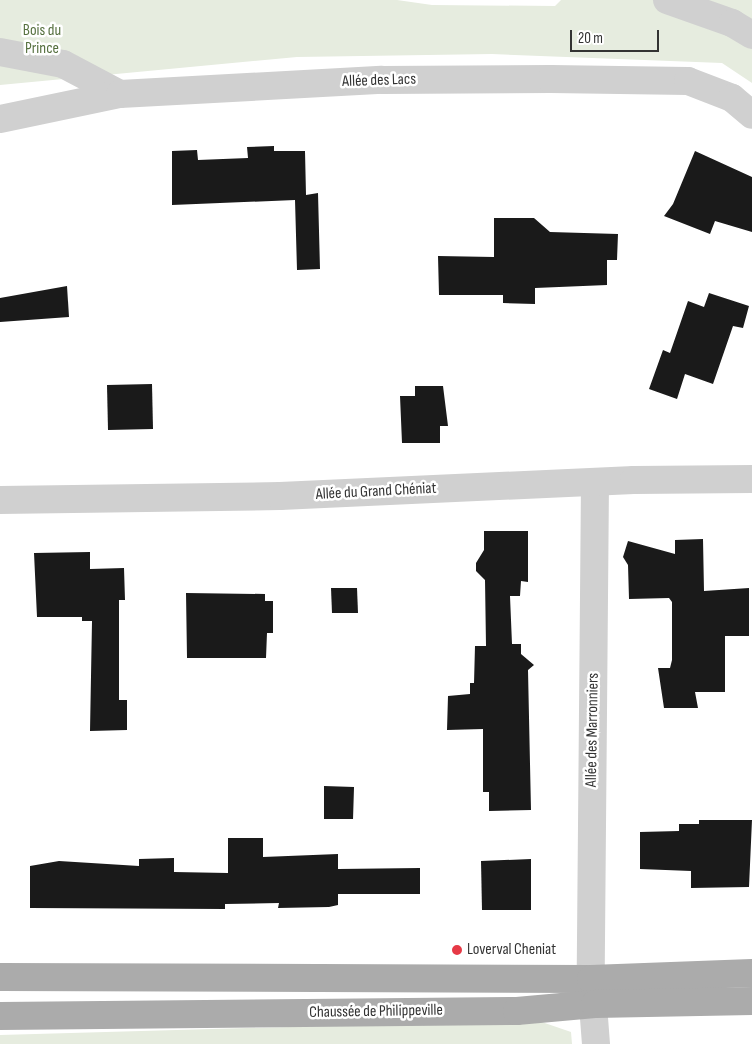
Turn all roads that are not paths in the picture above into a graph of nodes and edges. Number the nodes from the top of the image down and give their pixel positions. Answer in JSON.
{"nodes":[{"id":1,"x":667,"y":0,"type":"edge"},
{"id":2,"x":752,"y":35,"type":"edge"},
{"id":3,"x":0,"y":52,"type":"edge"},
{"id":4,"x":120,"y":94,"type":"junction"},
{"id":5,"x":752,"y":114,"type":"edge"},
{"id":6,"x":0,"y":119,"type":"edge"},
{"id":7,"x":752,"y":479,"type":"edge"},
{"id":8,"x":595,"y":482,"type":"junction"},
{"id":9,"x":0,"y":500,"type":"edge"},
{"id":10,"x":752,"y":973,"type":"edge"},
{"id":11,"x":0,"y":977,"type":"edge"},
{"id":12,"x":593,"y":991,"type":"junction"},
{"id":13,"x":752,"y":1001,"type":"edge"},
{"id":14,"x":0,"y":1016,"type":"edge"},
{"id":15,"x":596,"y":1044,"type":"edge"}],
"edges":[{"from":1,"to":2,"type":"street"},
{"from":3,"to":4,"type":"street"},
{"from":4,"to":5,"type":"street","name":"Allée des Lacs"},
{"from":4,"to":6,"type":"street","name":"Allée des Lacs"},
{"from":7,"to":8,"type":"street","name":"Allée du Grand Chéniat"},
{"from":8,"to":9,"type":"street","name":"Allée du Grand Chéniat"},
{"from":8,"to":12,"type":"street","name":"Allée des Marronniers"},
{"from":10,"to":12,"type":"main road","name":"Chaussée de Philippeville"},
{"from":11,"to":12,"type":"main road","name":"Chaussée de Philippeville"},
{"from":12,"to":13,"type":"main road","name":"Chaussée de Philippeville"},
{"from":12,"to":14,"type":"main road","name":"Chaussée de Philippeville"},
{"from":12,"to":15,"type":"street","name":"Allée des Marronniers"}]}
